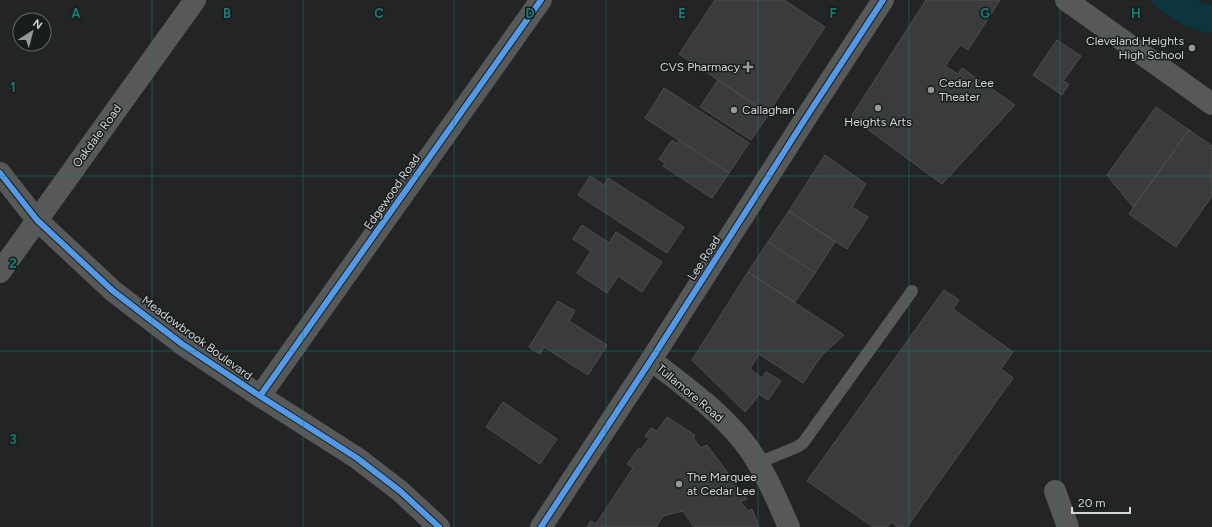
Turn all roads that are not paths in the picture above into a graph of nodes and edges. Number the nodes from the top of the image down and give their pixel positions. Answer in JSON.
{"nodes":[{"id":1,"x":194,"y":0,"type":"edge"},
{"id":2,"x":541,"y":0,"type":"edge"},
{"id":3,"x":883,"y":0,"type":"edge"},
{"id":4,"x":1066,"y":0,"type":"edge"},
{"id":5,"x":1212,"y":104,"type":"edge"},
{"id":6,"x":0,"y":173,"type":"edge"},
{"id":7,"x":37,"y":220,"type":"junction"},
{"id":8,"x":0,"y":272,"type":"edge"},
{"id":9,"x":912,"y":291,"type":"dead end"},
{"id":10,"x":651,"y":360,"type":"junction"},
{"id":11,"x":260,"y":396,"type":"junction"},
{"id":12,"x":758,"y":463,"type":"junction"},
{"id":13,"x":1055,"y":491,"type":"dead end"},
{"id":14,"x":439,"y":527,"type":"edge"},
{"id":15,"x":541,"y":527,"type":"edge"},
{"id":16,"x":789,"y":527,"type":"edge"},
{"id":17,"x":1068,"y":527,"type":"edge"}],
"edges":[{"from":1,"to":7,"type":"street","name":"Oakdale Road"},
{"from":2,"to":11,"type":"street","name":"Edgewood Road"},
{"from":3,"to":10,"type":"street","name":"Lee Road"},
{"from":4,"to":5,"type":"street"},
{"from":6,"to":7,"type":"street","name":"Meadowbrook Boulevard"},
{"from":7,"to":8,"type":"street","name":"Oakdale Road"},
{"from":7,"to":11,"type":"street","name":"Meadowbrook Boulevard"},
{"from":9,"to":12,"type":"lane"},
{"from":10,"to":12,"type":"street","name":"Tullamore Road"},
{"from":10,"to":15,"type":"street","name":"Lee Road"},
{"from":11,"to":14,"type":"street","name":"Meadowbrook Boulevard"},
{"from":12,"to":16,"type":"street","name":"Tullamore Road"},
{"from":13,"to":17,"type":"street"}]}
